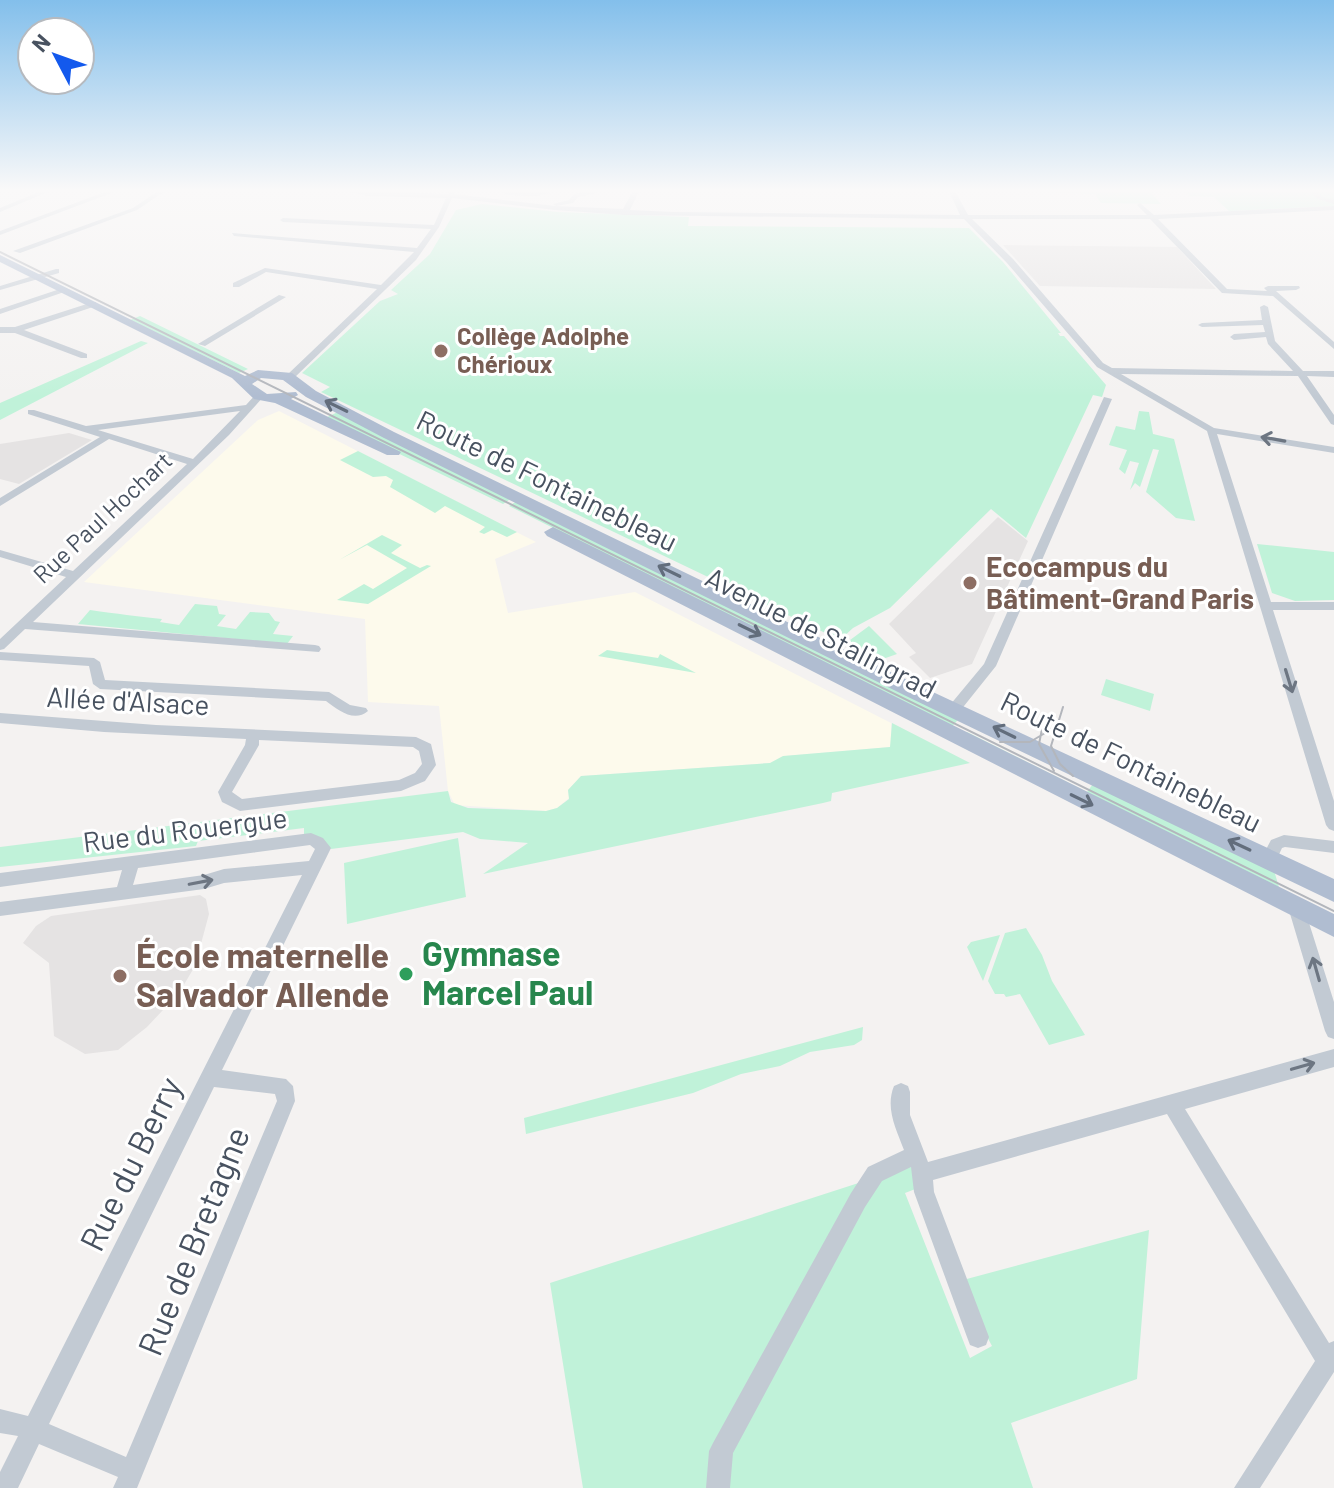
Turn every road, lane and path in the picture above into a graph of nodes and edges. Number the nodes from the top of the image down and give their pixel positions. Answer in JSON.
{"nodes":[{"id":1,"x":0,"y":258,"type":"edge"},
{"id":2,"x":32,"y":258,"type":"edge"},
{"id":3,"x":411,"y":258,"type":"edge"},
{"id":4,"x":1007,"y":258,"type":"edge"},
{"id":5,"x":1193,"y":258,"type":"edge"},
{"id":6,"x":56,"y":271,"type":"junction"},
{"id":7,"x":37,"y":277,"type":"junction"},
{"id":8,"x":236,"y":285,"type":"dead end"},
{"id":9,"x":382,"y":287,"type":"junction"},
{"id":10,"x":0,"y":288,"type":"edge"},
{"id":11,"x":1296,"y":288,"type":"dead end"},
{"id":12,"x":66,"y":290,"type":"junction"},
{"id":13,"x":1271,"y":291,"type":"junction"},
{"id":14,"x":282,"y":297,"type":"dead end"},
{"id":15,"x":93,"y":304,"type":"junction"},
{"id":16,"x":1264,"y":307,"type":"dead end"},
{"id":17,"x":0,"y":312,"type":"edge"},
{"id":18,"x":1243,"y":321,"type":"junction"},
{"id":19,"x":1267,"y":322,"type":"junction"},
{"id":20,"x":1202,"y":325,"type":"dead end"},
{"id":21,"x":0,"y":330,"type":"edge"},
{"id":22,"x":16,"y":330,"type":"junction"},
{"id":23,"x":1265,"y":334,"type":"junction"},
{"id":24,"x":1234,"y":337,"type":"dead end"},
{"id":25,"x":202,"y":344,"type":"junction"},
{"id":26,"x":1334,"y":346,"type":"edge"},
{"id":27,"x":312,"y":354,"type":"junction"},
{"id":28,"x":84,"y":356,"type":"dead end"},
{"id":29,"x":1108,"y":370,"type":"junction"},
{"id":30,"x":1300,"y":373,"type":"junction"},
{"id":31,"x":1334,"y":374,"type":"edge"},
{"id":32,"x":285,"y":378,"type":"junction"},
{"id":33,"x":243,"y":383,"type":"junction"},
{"id":34,"x":1107,"y":399,"type":"dead end"},
{"id":35,"x":265,"y":400,"type":"junction"},
{"id":36,"x":31,"y":412,"type":"dead end"},
{"id":37,"x":1334,"y":422,"type":"edge"},
{"id":38,"x":236,"y":423,"type":"junction"},
{"id":39,"x":84,"y":428,"type":"junction"},
{"id":40,"x":1211,"y":430,"type":"junction"},
{"id":41,"x":108,"y":436,"type":"junction"},
{"id":42,"x":1334,"y":450,"type":"edge"},
{"id":43,"x":195,"y":463,"type":"junction"},
{"id":44,"x":0,"y":503,"type":"edge"},
{"id":45,"x":0,"y":553,"type":"edge"},
{"id":46,"x":73,"y":575,"type":"junction"},
{"id":47,"x":1266,"y":606,"type":"junction"},
{"id":48,"x":1334,"y":606,"type":"edge"},
{"id":49,"x":21,"y":625,"type":"junction"},
{"id":50,"x":0,"y":646,"type":"edge"},
{"id":51,"x":315,"y":649,"type":"dead end"},
{"id":52,"x":0,"y":656,"type":"edge"},
{"id":53,"x":955,"y":708,"type":"junction"},
{"id":54,"x":361,"y":711,"type":"dead end"},
{"id":55,"x":0,"y":718,"type":"edge"},
{"id":56,"x":253,"y":733,"type":"junction"},
{"id":57,"x":1334,"y":825,"type":"edge"},
{"id":58,"x":1334,"y":847,"type":"edge"},
{"id":59,"x":132,"y":863,"type":"junction"},
{"id":60,"x":1277,"y":863,"type":"junction"},
{"id":61,"x":313,"y":867,"type":"junction"},
{"id":62,"x":0,"y":880,"type":"edge"},
{"id":63,"x":1334,"y":891,"type":"edge"},
{"id":64,"x":123,"y":893,"type":"junction"},
{"id":65,"x":1296,"y":907,"type":"junction"},
{"id":66,"x":0,"y":909,"type":"edge"},
{"id":67,"x":1334,"y":926,"type":"edge"},
{"id":68,"x":1334,"y":1031,"type":"edge"},
{"id":69,"x":1334,"y":1058,"type":"edge"},
{"id":70,"x":209,"y":1077,"type":"junction"},
{"id":71,"x":901,"y":1092,"type":"dead end"},
{"id":72,"x":1172,"y":1105,"type":"junction"},
{"id":73,"x":919,"y":1164,"type":"junction"},
{"id":74,"x":978,"y":1337,"type":"dead end"},
{"id":75,"x":1331,"y":1357,"type":"edge"},
{"id":76,"x":0,"y":1421,"type":"edge"},
{"id":77,"x":36,"y":1431,"type":"junction"},
{"id":78,"x":128,"y":1479,"type":"edge"},
{"id":79,"x":5,"y":1488,"type":"edge"},
{"id":80,"x":718,"y":1488,"type":"edge"},
{"id":81,"x":1246,"y":1488,"type":"edge"}],
"edges":[{"from":1,"to":7,"type":"main road"},
{"from":2,"to":6,"type":"main road"},
{"from":3,"to":9,"type":"street"},
{"from":4,"to":29,"type":"street"},
{"from":5,"to":13,"type":"street"},
{"from":6,"to":7,"type":"street"},
{"from":6,"to":25,"type":"main road"},
{"from":7,"to":10,"type":"street"},
{"from":7,"to":12,"type":"main road"},
{"from":8,"to":9,"type":"street"},
{"from":9,"to":27,"type":"street"},
{"from":11,"to":13,"type":"street"},
{"from":12,"to":15,"type":"main road"},
{"from":12,"to":17,"type":"street"},
{"from":13,"to":26,"type":"street"},
{"from":14,"to":25,"type":"street"},
{"from":15,"to":22,"type":"street"},
{"from":15,"to":33,"type":"main road"},
{"from":16,"to":19,"type":"street"},
{"from":18,"to":19,"type":"street"},
{"from":18,"to":20,"type":"street"},
{"from":18,"to":23,"type":"street"},
{"from":19,"to":23,"type":"street"},
{"from":21,"to":22,"type":"street"},
{"from":22,"to":28,"type":"street"},
{"from":23,"to":24,"type":"street"},
{"from":23,"to":30,"type":"street"},
{"from":25,"to":32,"type":"main road"},
{"from":27,"to":32,"type":"street"},
{"from":27,"to":32,"type":"street"},
{"from":29,"to":30,"type":"street"},
{"from":29,"to":40,"type":"street"},
{"from":30,"to":31,"type":"street"},
{"from":30,"to":37,"type":"street"},
{"from":32,"to":33,"type":"main road"},
{"from":32,"to":35,"type":"main road"},
{"from":53,"to":32,"type":"main road","name":"Route de Fontainebleau","one_way":true},
{"from":33,"to":35,"type":"main road","name":"Avenue de Stalingrad"},
{"from":34,"to":53,"type":"street"},
{"from":35,"to":38,"type":"street","name":"Rue Paul Hochart"},
{"from":35,"to":38,"type":"street","name":"Rue Paul Hochart"},
{"from":35,"to":39,"type":"street"},
{"from":35,"to":65,"type":"main road","name":"Avenue de Stalingrad","one_way":true},
{"from":36,"to":39,"type":"street"},
{"from":38,"to":43,"type":"street","name":"Rue Paul Hochart"},
{"from":39,"to":41,"type":"street"},
{"from":42,"to":40,"type":"street","one_way":true},
{"from":40,"to":47,"type":"street"},
{"from":41,"to":43,"type":"street"},
{"from":41,"to":44,"type":"street"},
{"from":43,"to":46,"type":"street","name":"Rue Paul Hochart"},
{"from":45,"to":46,"type":"street"},
{"from":46,"to":49,"type":"street","name":"Rue Paul Hochart"},
{"from":47,"to":48,"type":"street"},
{"from":47,"to":57,"type":"street","one_way":true},
{"from":49,"to":50,"type":"street","name":"Rue Paul Hochart"},
{"from":49,"to":51,"type":"street"},
{"from":52,"to":54,"type":"street"},
{"from":60,"to":53,"type":"main road","name":"Route de Fontainebleau","one_way":true},
{"from":55,"to":56,"type":"street","name":"Allée d'Alsace"},
{"from":56,"to":56,"type":"street","name":"Allée d'Alsace"},
{"from":58,"to":60,"type":"street"},
{"from":59,"to":61,"type":"street","name":"Rue du Rouergue"},
{"from":59,"to":62,"type":"street","name":"Rue du Rouergue"},
{"from":59,"to":64,"type":"street"},
{"from":60,"to":63,"type":"main road","name":"Route de Fontainebleau"},
{"from":60,"to":65,"type":"main road"},
{"from":64,"to":61,"type":"street","name":"Rue du Rouergue","one_way":true},
{"from":61,"to":70,"type":"street","name":"Rue du Berry"},
{"from":64,"to":66,"type":"street","name":"Rue du Rouergue"},
{"from":65,"to":67,"type":"main road","name":"Avenue de Stalingrad"},
{"from":68,"to":65,"type":"street","one_way":true},
{"from":72,"to":69,"type":"street","one_way":true},
{"from":70,"to":77,"type":"street","name":"Rue du Berry"},
{"from":70,"to":78,"type":"street","name":"Rue de Bretagne"},
{"from":71,"to":73,"type":"street"},
{"from":72,"to":73,"type":"street"},
{"from":72,"to":75,"type":"street"},
{"from":73,"to":74,"type":"street"},
{"from":73,"to":80,"type":"street"},
{"from":75,"to":81,"type":"street"},
{"from":76,"to":77,"type":"street"},
{"from":77,"to":78,"type":"street"},
{"from":77,"to":79,"type":"street","name":"Rue du Berry"}]}
